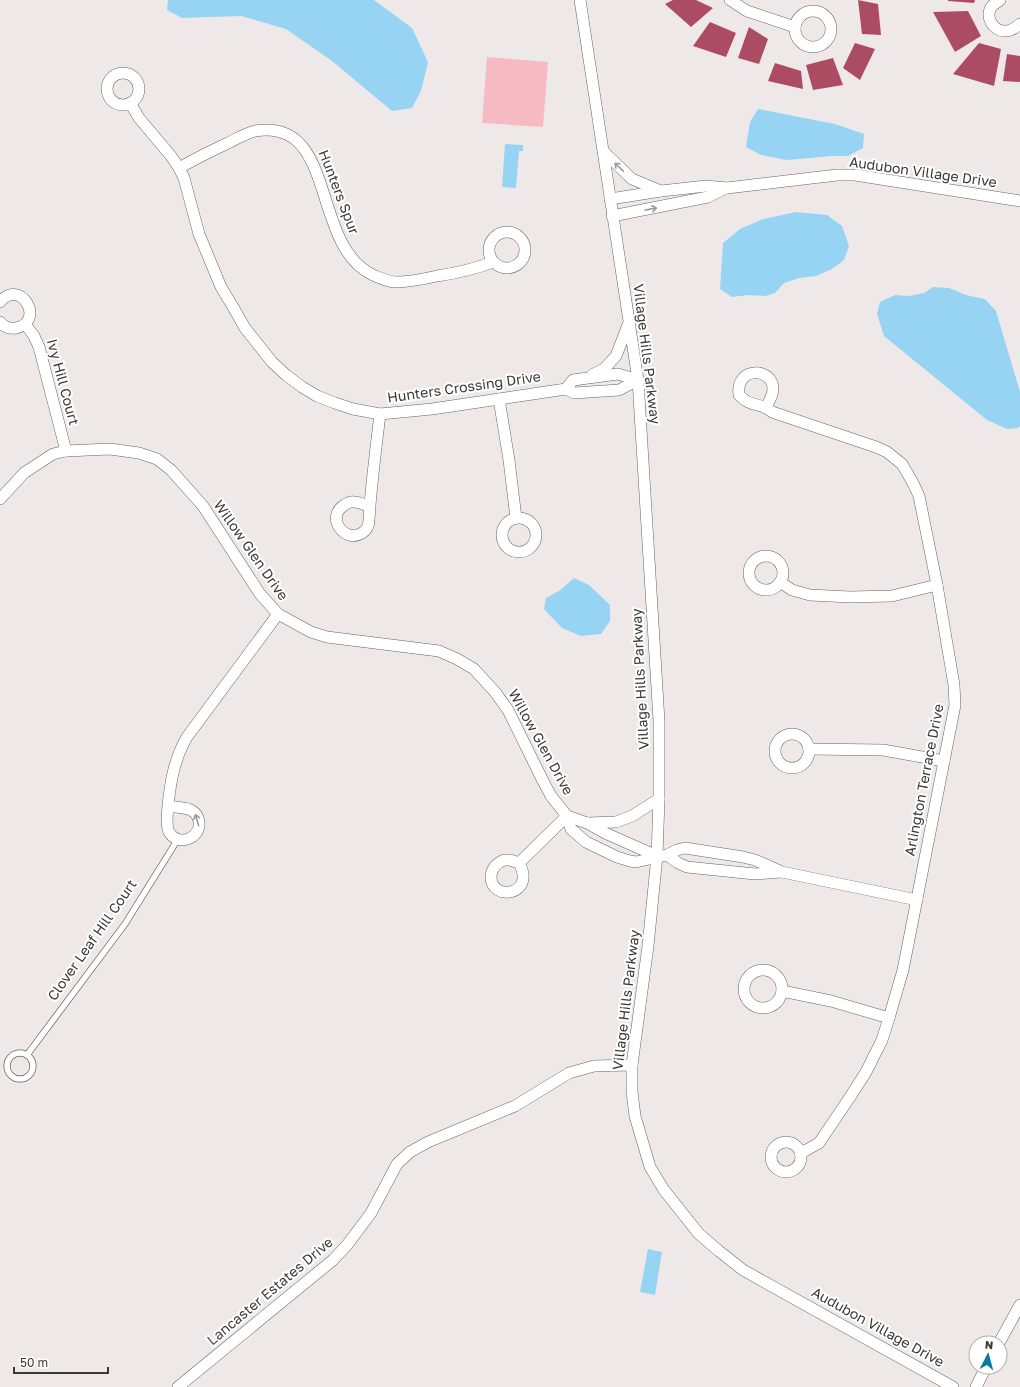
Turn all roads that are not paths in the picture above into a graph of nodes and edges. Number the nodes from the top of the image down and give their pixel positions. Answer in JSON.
{"nodes":[{"id":1,"x":580,"y":0,"type":"edge"},
{"id":2,"x":730,"y":0,"type":"edge"},
{"id":3,"x":1000,"y":0,"type":"edge"},
{"id":4,"x":1020,"y":24,"type":"edge"},
{"id":5,"x":795,"y":27,"type":"dead end"},
{"id":6,"x":130,"y":103,"type":"dead end"},
{"id":7,"x":604,"y":152,"type":"junction"},
{"id":8,"x":179,"y":168,"type":"junction"},
{"id":9,"x":727,"y":188,"type":"junction"},
{"id":10,"x":661,"y":191,"type":"junction"},
{"id":11,"x":610,"y":199,"type":"junction"},
{"id":12,"x":1020,"y":202,"type":"edge"},
{"id":13,"x":612,"y":216,"type":"junction"},
{"id":14,"x":493,"y":262,"type":"dead end"},
{"id":15,"x":0,"y":302,"type":"edge"},
{"id":16,"x":0,"y":322,"type":"edge"},
{"id":17,"x":629,"y":322,"type":"junction"},
{"id":18,"x":25,"y":324,"type":"junction"},
{"id":19,"x":582,"y":379,"type":"junction"},
{"id":20,"x":638,"y":380,"type":"junction"},
{"id":21,"x":566,"y":389,"type":"junction"},
{"id":22,"x":499,"y":399,"type":"junction"},
{"id":23,"x":766,"y":407,"type":"dead end"},
{"id":24,"x":380,"y":414,"type":"junction"},
{"id":25,"x":66,"y":451,"type":"junction"},
{"id":26,"x":0,"y":499,"type":"edge"},
{"id":27,"x":369,"y":512,"type":"dead end"},
{"id":28,"x":516,"y":518,"type":"dead end"},
{"id":29,"x":780,"y":582,"type":"dead end"},
{"id":30,"x":937,"y":585,"type":"junction"},
{"id":31,"x":278,"y":614,"type":"junction"},
{"id":32,"x":809,"y":749,"type":"dead end"},
{"id":33,"x":944,"y":761,"type":"junction"},
{"id":34,"x":659,"y":799,"type":"junction"},
{"id":35,"x":168,"y":806,"type":"junction"},
{"id":36,"x":567,"y":816,"type":"junction"},
{"id":37,"x":587,"y":823,"type":"junction"},
{"id":38,"x":178,"y":839,"type":"junction"},
{"id":39,"x":662,"y":856,"type":"junction"},
{"id":40,"x":519,"y":863,"type":"dead end"},
{"id":41,"x":782,"y":872,"type":"junction"},
{"id":42,"x":917,"y":900,"type":"junction"},
{"id":43,"x":782,"y":991,"type":"dead end"},
{"id":44,"x":889,"y":1018,"type":"junction"},
{"id":45,"x":27,"y":1055,"type":"junction"},
{"id":46,"x":632,"y":1064,"type":"junction"},
{"id":47,"x":801,"y":1153,"type":"dead end"},
{"id":48,"x":788,"y":1294,"type":"joint"},
{"id":49,"x":1020,"y":1305,"type":"edge"},
{"id":50,"x":1003,"y":1335,"type":"edge"},
{"id":51,"x":982,"y":1375,"type":"edge"},
{"id":52,"x":178,"y":1387,"type":"edge"},
{"id":53,"x":953,"y":1387,"type":"edge"},
{"id":54,"x":976,"y":1387,"type":"edge"}],
"edges":[{"from":1,"to":7,"type":"street","name":"Village Hills Parkway"},
{"from":2,"to":5,"type":"street"},
{"from":3,"to":4,"type":"street"},
{"from":6,"to":8,"type":"street","name":"Hunters Crossing Drive"},
{"from":10,"to":7,"type":"street","name":"Audubon Village Drive","one_way":true},
{"from":7,"to":11,"type":"street","name":"Village Hills Parkway"},
{"from":8,"to":14,"type":"street","name":"Hunters Spur"},
{"from":8,"to":24,"type":"street","name":"Hunters Crossing Drive"},
{"from":9,"to":10,"type":"street","name":"Audubon Village Drive"},
{"from":9,"to":12,"type":"street","name":"Audubon Village Drive"},
{"from":13,"to":9,"type":"street","name":"Audubon Village Drive","one_way":true},
{"from":10,"to":11,"type":"street","name":"Audubon Village Drive"},
{"from":11,"to":13,"type":"street","name":"Village Hills Parkway"},
{"from":13,"to":17,"type":"street","name":"Village Hills Parkway"},
{"from":15,"to":18,"type":"street"},
{"from":16,"to":18,"type":"street"},
{"from":17,"to":19,"type":"street","name":"Hunters Crossing Drive"},
{"from":17,"to":20,"type":"street","name":"Village Hills Parkway"},
{"from":18,"to":25,"type":"street","name":"Ivy Hill Court"},
{"from":19,"to":20,"type":"street","name":"Hunters Crossing Drive"},
{"from":19,"to":21,"type":"street","name":"Hunters Crossing Drive"},
{"from":20,"to":21,"type":"street","name":"Hunters Crossing Drive"},
{"from":20,"to":34,"type":"street","name":"Village Hills Parkway"},
{"from":21,"to":22,"type":"street","name":"Hunters Crossing Drive"},
{"from":22,"to":24,"type":"street","name":"Hunters Crossing Drive"},
{"from":22,"to":28,"type":"street"},
{"from":23,"to":30,"type":"street","name":"Arlington Terrace Drive"},
{"from":24,"to":27,"type":"street"},
{"from":25,"to":26,"type":"street","name":"Willow Glen Drive"},
{"from":25,"to":31,"type":"street","name":"Willow Glen Drive"},
{"from":29,"to":30,"type":"street"},
{"from":30,"to":33,"type":"street","name":"Arlington Terrace Drive"},
{"from":31,"to":35,"type":"street"},
{"from":31,"to":36,"type":"street","name":"Willow Glen Drive"},
{"from":32,"to":33,"type":"street"},
{"from":33,"to":42,"type":"street","name":"Arlington Terrace Drive"},
{"from":34,"to":37,"type":"street"},
{"from":34,"to":39,"type":"street","name":"Village Hills Parkway"},
{"from":35,"to":38,"type":"street"},
{"from":38,"to":35,"type":"street","one_way":true},
{"from":36,"to":37,"type":"street","name":"Willow Glen Drive"},
{"from":36,"to":39,"type":"street","name":"Willow Glen Drive"},
{"from":36,"to":40,"type":"street"},
{"from":37,"to":39,"type":"street","name":"Willow Glen Drive"},
{"from":38,"to":45,"type":"lane","name":"Clover Leaf Hill Court"},
{"from":39,"to":41,"type":"street"},
{"from":39,"to":41,"type":"street"},
{"from":39,"to":46,"type":"street","name":"Village Hills Parkway"},
{"from":41,"to":42,"type":"street"},
{"from":42,"to":44,"type":"street","name":"Arlington Terrace Drive"},
{"from":43,"to":44,"type":"street"},
{"from":44,"to":47,"type":"street","name":"Arlington Terrace Drive"},
{"from":45,"to":45,"type":"lane"},
{"from":46,"to":48,"type":"street","name":"Village Hills Parkway"},
{"from":46,"to":52,"type":"street","name":"Lancaster Estates Drive"},
{"from":48,"to":53,"type":"street","name":"Audubon Village Drive"},
{"from":49,"to":50,"type":"street"},
{"from":51,"to":54,"type":"street"}]}
